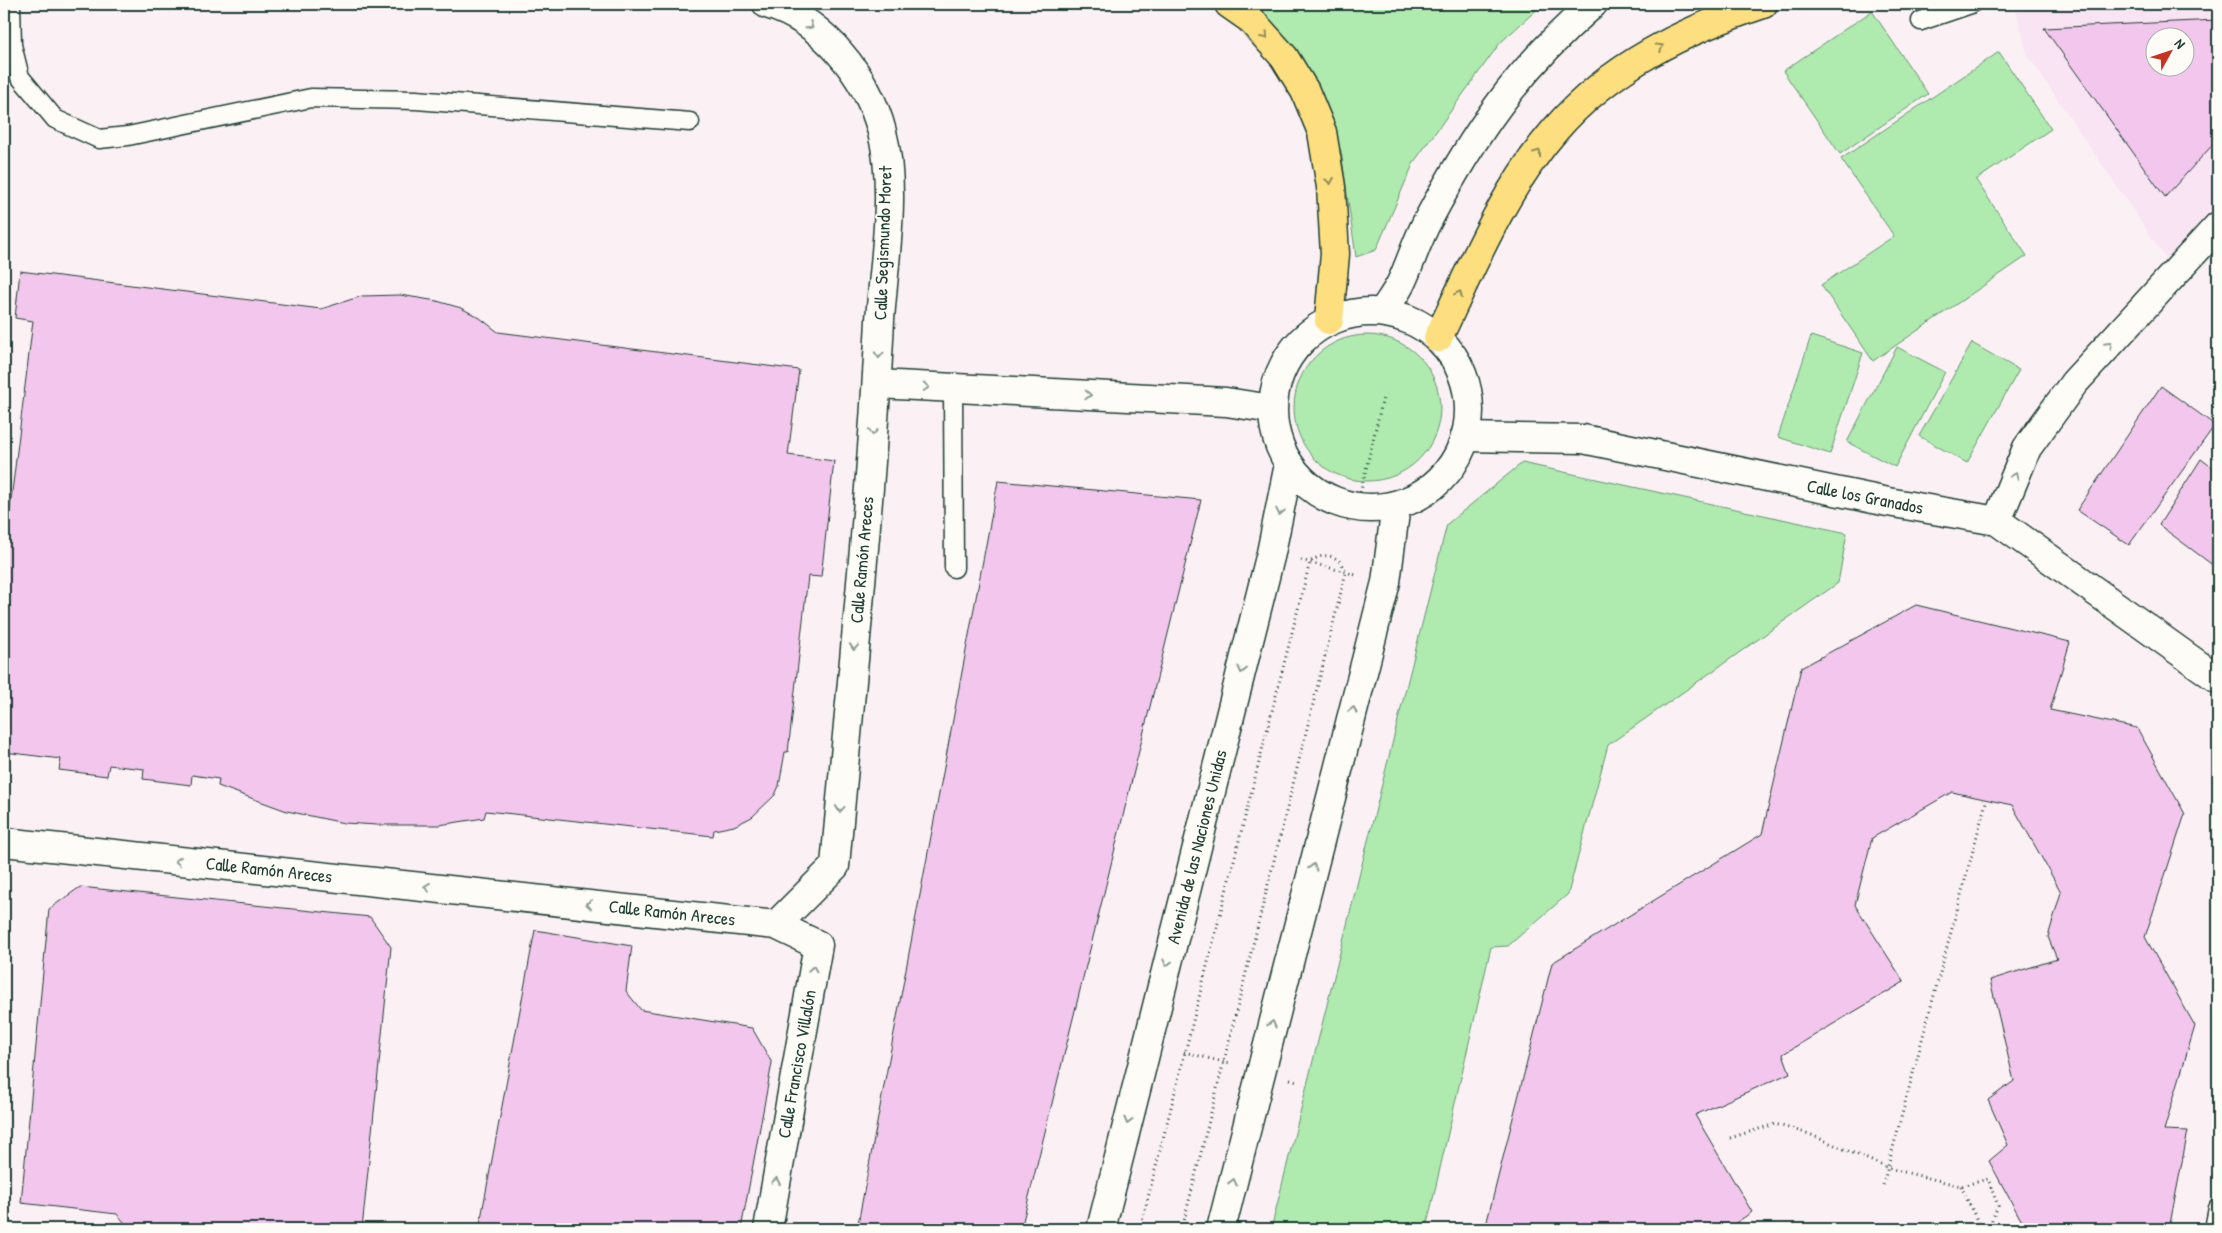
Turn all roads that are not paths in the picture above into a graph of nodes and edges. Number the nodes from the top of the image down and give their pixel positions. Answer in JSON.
{"nodes":[{"id":1,"x":11,"y":4,"type":"edge"},
{"id":2,"x":767,"y":4,"type":"edge"},
{"id":3,"x":1228,"y":4,"type":"edge"},
{"id":4,"x":1593,"y":4,"type":"edge"},
{"id":5,"x":1763,"y":4,"type":"edge"},
{"id":6,"x":1971,"y":4,"type":"edge"},
{"id":7,"x":1922,"y":21,"type":"dead end"},
{"id":8,"x":690,"y":122,"type":"dead end"},
{"id":9,"x":2218,"y":226,"type":"edge"},
{"id":10,"x":1383,"y":312,"type":"junction"},
{"id":11,"x":1329,"y":320,"type":"junction"},
{"id":12,"x":1438,"y":338,"type":"junction"},
{"id":13,"x":877,"y":384,"type":"junction"},
{"id":14,"x":953,"y":388,"type":"junction"},
{"id":15,"x":1272,"y":409,"type":"junction"},
{"id":16,"x":1465,"y":437,"type":"junction"},
{"id":17,"x":1289,"y":464,"type":"junction"},
{"id":18,"x":1396,"y":505,"type":"junction"},
{"id":19,"x":1997,"y":521,"type":"junction"},
{"id":20,"x":954,"y":568,"type":"dead end"},
{"id":21,"x":2218,"y":679,"type":"edge"},
{"id":22,"x":4,"y":842,"type":"edge"},
{"id":23,"x":776,"y":925,"type":"junction"},
{"id":24,"x":2218,"y":1208,"type":"edge"},
{"id":25,"x":768,"y":1229,"type":"edge"},
{"id":26,"x":1101,"y":1229,"type":"edge"},
{"id":27,"x":1221,"y":1229,"type":"edge"},
{"id":28,"x":2214,"y":1229,"type":"edge"}],
"edges":[{"from":1,"to":8,"type":"lane"},
{"from":2,"to":13,"type":"street","name":"Calle Segismundo Moret","one_way":true},
{"from":3,"to":11,"type":"highway","one_way":true},
{"from":4,"to":10,"type":"street"},
{"from":12,"to":5,"type":"highway","one_way":true},
{"from":6,"to":7,"type":"lane"},
{"from":19,"to":9,"type":"street","one_way":true},
{"from":10,"to":11,"type":"street"},
{"from":10,"to":12,"type":"street"},
{"from":11,"to":15,"type":"street"},
{"from":12,"to":16,"type":"street"},
{"from":13,"to":14,"type":"street","one_way":true},
{"from":13,"to":23,"type":"street","name":"Calle Ramón Areces","one_way":true},
{"from":14,"to":15,"type":"street","one_way":true},
{"from":14,"to":20,"type":"lane"},
{"from":15,"to":17,"type":"street"},
{"from":16,"to":18,"type":"street"},
{"from":16,"to":19,"type":"street","name":"Calle los Granados"},
{"from":17,"to":18,"type":"street"},
{"from":17,"to":26,"type":"street","name":"Avenida de las Naciones Unidas","one_way":true},
{"from":27,"to":18,"type":"street","one_way":true},
{"from":19,"to":21,"type":"street","name":"Calle los Granados"},
{"from":23,"to":22,"type":"street","name":"Calle Ramón Areces","one_way":true},
{"from":25,"to":23,"type":"street","name":"Calle Francisco Villalón","one_way":true},
{"from":24,"to":28,"type":"lane"}]}
